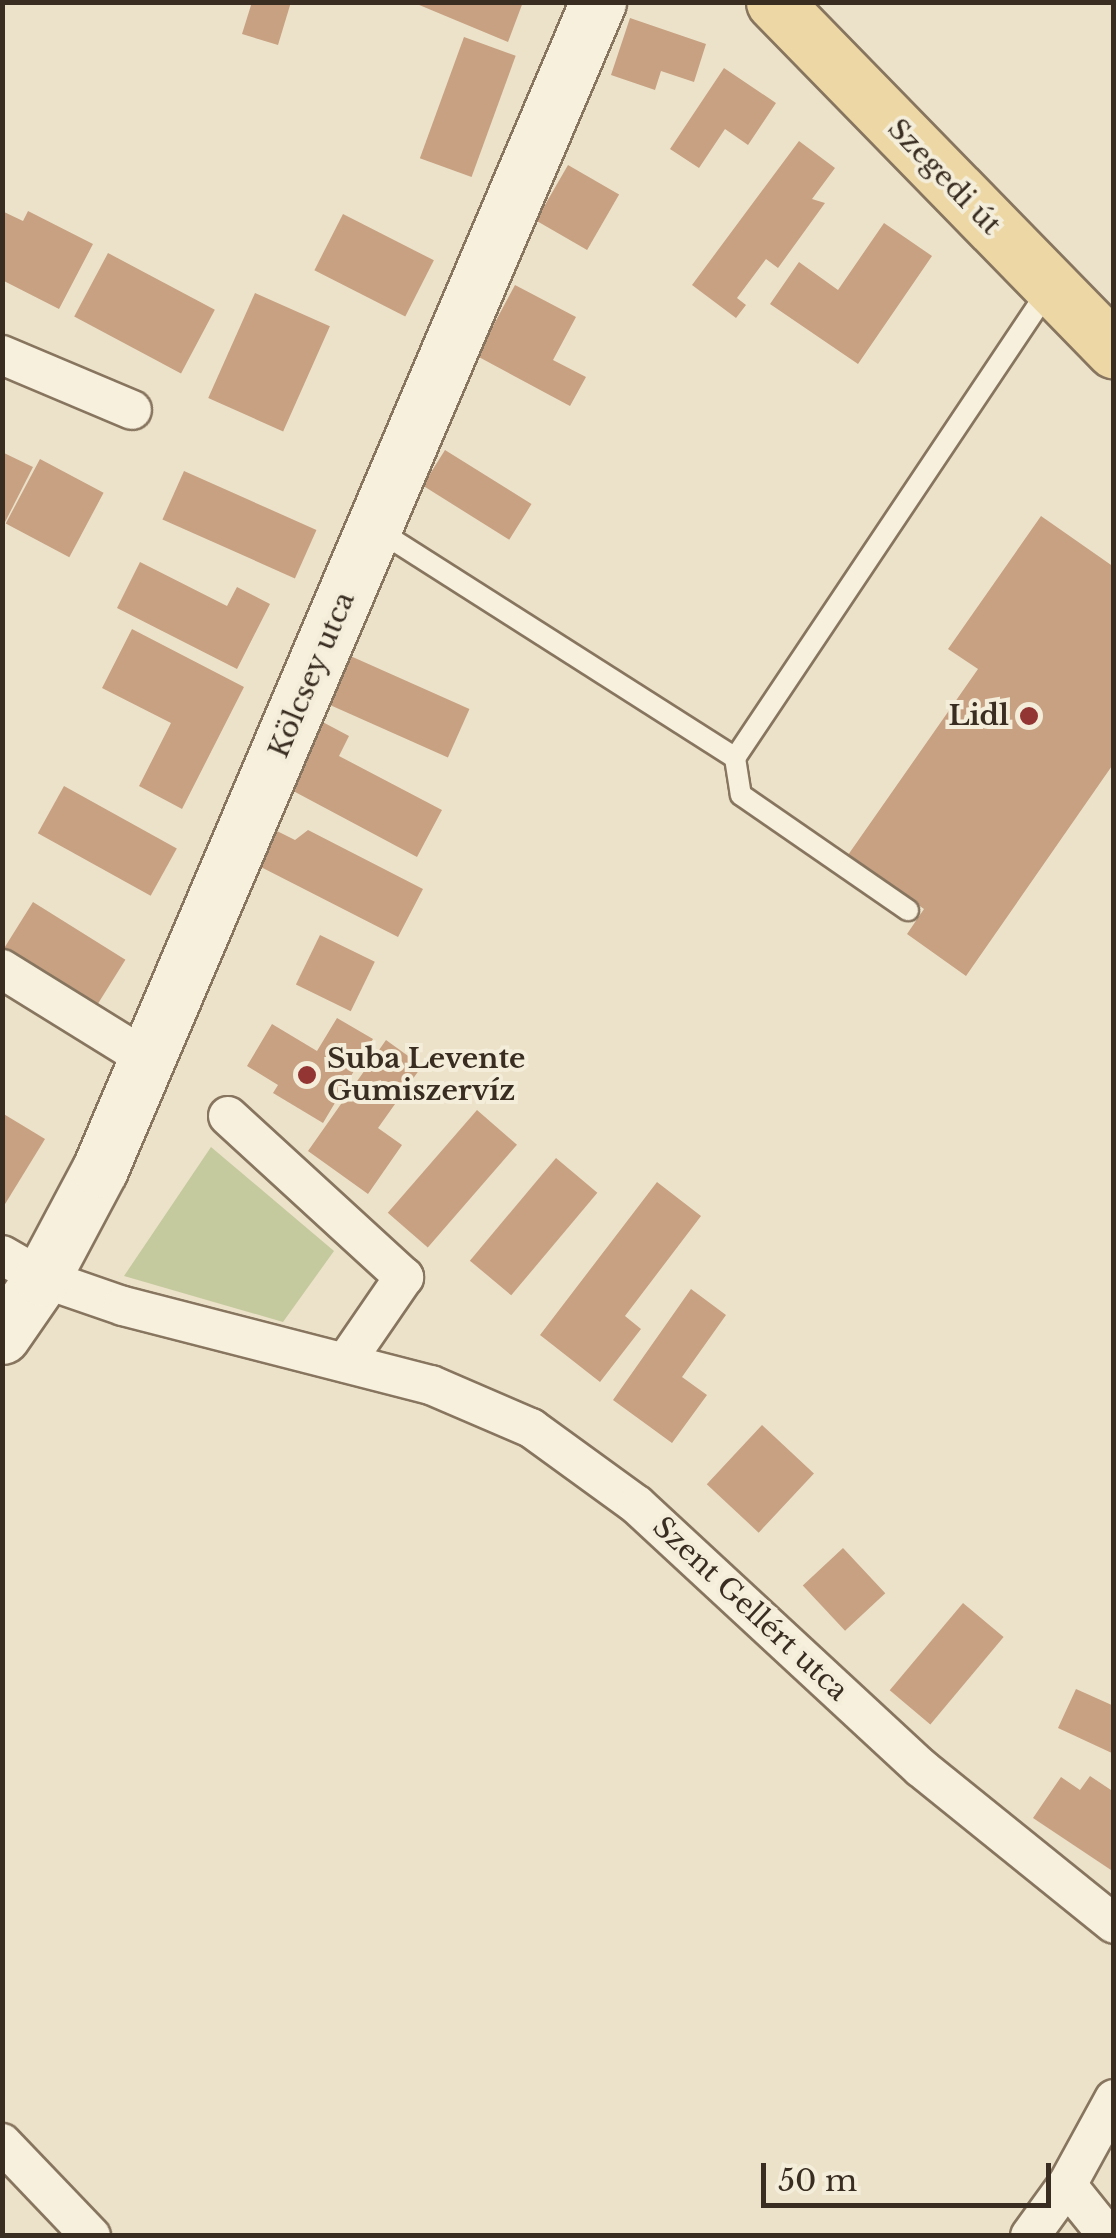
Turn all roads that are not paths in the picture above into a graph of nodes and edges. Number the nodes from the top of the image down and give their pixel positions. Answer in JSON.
{"nodes":[{"id":1,"x":598,"y":2,"type":"edge"},
{"id":2,"x":774,"y":2,"type":"edge"},
{"id":3,"x":1051,"y":287,"type":"junction"},
{"id":4,"x":1114,"y":352,"type":"edge"},
{"id":5,"x":2,"y":355,"type":"edge"},
{"id":6,"x":132,"y":410,"type":"dead end"},
{"id":7,"x":374,"y":528,"type":"junction"},
{"id":8,"x":735,"y":758,"type":"junction"},
{"id":9,"x":908,"y":910,"type":"dead end"},
{"id":10,"x":2,"y":969,"type":"edge"},
{"id":11,"x":147,"y":1060,"type":"junction"},
{"id":12,"x":228,"y":1116,"type":"dead end"},
{"id":13,"x":22,"y":1266,"type":"edge"},
{"id":14,"x":2,"y":1336,"type":"edge"},
{"id":15,"x":345,"y":1363,"type":"junction"},
{"id":16,"x":1114,"y":1924,"type":"edge"},
{"id":17,"x":1114,"y":2099,"type":"edge"},
{"id":18,"x":2,"y":2143,"type":"edge"},
{"id":19,"x":1067,"y":2185,"type":"junction"},
{"id":20,"x":92,"y":2236,"type":"edge"},
{"id":21,"x":1030,"y":2236,"type":"edge"},
{"id":22,"x":1108,"y":2236,"type":"edge"}],
"edges":[{"from":1,"to":7,"type":"main road","name":"Kölcsey utca"},
{"from":2,"to":3,"type":"main road","name":"Szegedi út"},
{"from":3,"to":4,"type":"main road","name":"Szegedi út"},
{"from":3,"to":8,"type":"lane"},
{"from":5,"to":6,"type":"street"},
{"from":7,"to":8,"type":"lane"},
{"from":7,"to":11,"type":"main road","name":"Kölcsey utca"},
{"from":8,"to":9,"type":"lane"},
{"from":10,"to":11,"type":"street"},
{"from":11,"to":13,"type":"main road","name":"Kölcsey utca"},
{"from":12,"to":15,"type":"street"},
{"from":13,"to":14,"type":"main road","name":"Kölcsey utca"},
{"from":13,"to":15,"type":"street","name":"Szent Gellért utca"},
{"from":15,"to":16,"type":"street","name":"Szent Gellért utca"},
{"from":17,"to":19,"type":"street"},
{"from":18,"to":20,"type":"street"},
{"from":19,"to":21,"type":"street"},
{"from":19,"to":22,"type":"street"}]}
